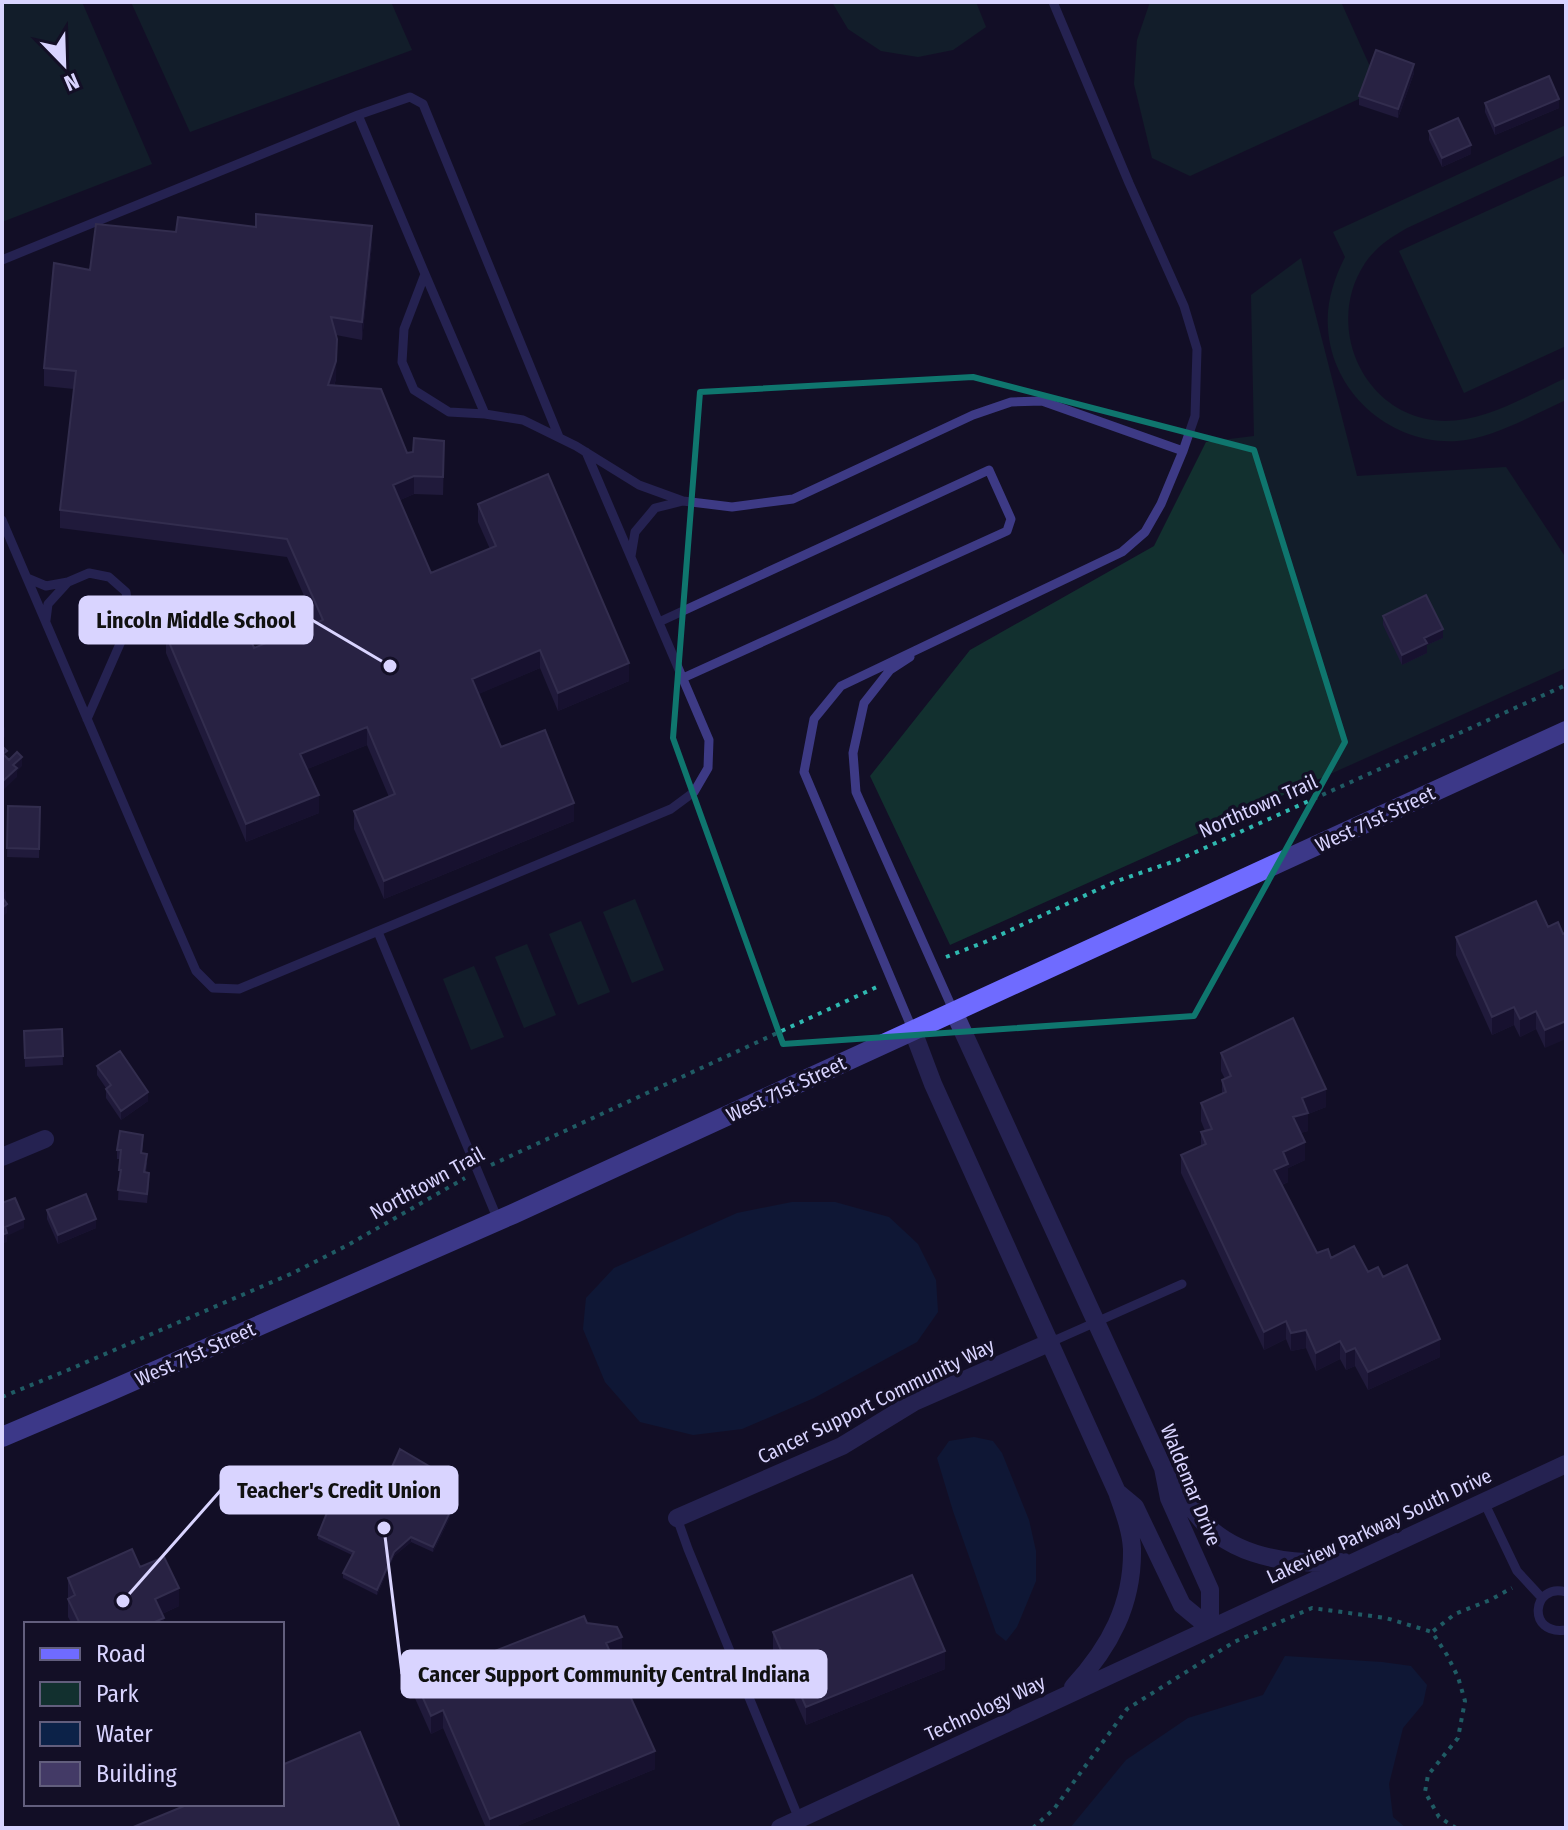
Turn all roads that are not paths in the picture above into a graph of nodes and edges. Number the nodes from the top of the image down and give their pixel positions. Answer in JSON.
{"nodes":[{"id":1,"x":1053,"y":2,"type":"edge"},
{"id":2,"x":358,"y":115,"type":"junction"},
{"id":3,"x":2,"y":260,"type":"edge"},
{"id":4,"x":425,"y":274,"type":"junction"},
{"id":5,"x":485,"y":414,"type":"junction"},
{"id":6,"x":559,"y":437,"type":"junction"},
{"id":7,"x":1183,"y":451,"type":"junction"},
{"id":8,"x":586,"y":452,"type":"junction"},
{"id":9,"x":683,"y":501,"type":"junction"},
{"id":10,"x":2,"y":520,"type":"edge"},
{"id":11,"x":631,"y":557,"type":"junction"},
{"id":12,"x":27,"y":578,"type":"junction"},
{"id":13,"x":68,"y":582,"type":"junction"},
{"id":14,"x":45,"y":622,"type":"junction"},
{"id":15,"x":659,"y":622,"type":"junction"},
{"id":16,"x":943,"y":636,"type":"junction"},
{"id":17,"x":683,"y":678,"type":"junction"},
{"id":18,"x":87,"y":719,"type":"junction"},
{"id":19,"x":1566,"y":731,"type":"edge"},
{"id":20,"x":378,"y":932,"type":"junction"},
{"id":21,"x":954,"y":1012,"type":"junction"},
{"id":22,"x":913,"y":1031,"type":"junction"},
{"id":23,"x":45,"y":1139,"type":"dead end"},
{"id":24,"x":2,"y":1157,"type":"edge"},
{"id":25,"x":498,"y":1220,"type":"junction"},
{"id":26,"x":1182,"y":1284,"type":"dead end"},
{"id":27,"x":1096,"y":1323,"type":"junction"},
{"id":28,"x":1051,"y":1342,"type":"junction"},
{"id":29,"x":2,"y":1437,"type":"edge"},
{"id":30,"x":1566,"y":1464,"type":"edge"},
{"id":31,"x":1163,"y":1468,"type":"junction"},
{"id":32,"x":1117,"y":1492,"type":"junction"},
{"id":33,"x":1484,"y":1502,"type":"junction"},
{"id":34,"x":677,"y":1518,"type":"joint"},
{"id":35,"x":1355,"y":1561,"type":"junction"},
{"id":36,"x":1566,"y":1592,"type":"edge"},
{"id":37,"x":1542,"y":1598,"type":"junction"},
{"id":38,"x":1210,"y":1628,"type":"junction"},
{"id":39,"x":1566,"y":1630,"type":"edge"},
{"id":40,"x":1067,"y":1694,"type":"junction"},
{"id":41,"x":799,"y":1819,"type":"junction"},
{"id":42,"x":780,"y":1828,"type":"edge"}],
"edges":[{"from":1,"to":7,"type":"lane"},
{"from":2,"to":3,"type":"lane"},
{"from":2,"to":4,"type":"lane"},
{"from":2,"to":6,"type":"lane"},
{"from":4,"to":5,"type":"lane"},
{"from":4,"to":5,"type":"lane"},
{"from":5,"to":6,"type":"lane"},
{"from":6,"to":8,"type":"lane"},
{"from":7,"to":9,"type":"lane"},
{"from":7,"to":16,"type":"lane"},
{"from":8,"to":9,"type":"lane"},
{"from":8,"to":11,"type":"lane"},
{"from":9,"to":11,"type":"lane"},
{"from":10,"to":12,"type":"lane"},
{"from":11,"to":15,"type":"lane"},
{"from":12,"to":13,"type":"lane"},
{"from":12,"to":14,"type":"lane"},
{"from":13,"to":14,"type":"lane"},
{"from":13,"to":18,"type":"lane"},
{"from":14,"to":18,"type":"lane"},
{"from":15,"to":17,"type":"lane"},
{"from":15,"to":17,"type":"lane"},
{"from":16,"to":21,"type":"lane"},
{"from":16,"to":22,"type":"lane"},
{"from":17,"to":20,"type":"lane"},
{"from":18,"to":20,"type":"lane"},
{"from":19,"to":21,"type":"main road","name":"West 71st Street"},
{"from":20,"to":25,"type":"lane"},
{"from":21,"to":22,"type":"main road","name":"West 71st Street"},
{"from":21,"to":27,"type":"street","name":"Waldemar Drive"},
{"from":22,"to":25,"type":"main road","name":"West 71st Street"},
{"from":22,"to":28,"type":"street"},
{"from":23,"to":24,"type":"street"},
{"from":25,"to":29,"type":"main road","name":"West 71st Street"},
{"from":26,"to":27,"type":"lane"},
{"from":27,"to":28,"type":"lane"},
{"from":27,"to":31,"type":"street","name":"Waldemar Drive"},
{"from":28,"to":32,"type":"street"},
{"from":28,"to":34,"type":"street","name":"Cancer Support Community Way"},
{"from":30,"to":33,"type":"street","name":"Lakeview Parkway South Drive"},
{"from":31,"to":35,"type":"street"},
{"from":31,"to":38,"type":"street","name":"Waldemar Drive"},
{"from":32,"to":38,"type":"street"},
{"from":32,"to":40,"type":"street"},
{"from":33,"to":35,"type":"street","name":"Lakeview Parkway South Drive"},
{"from":33,"to":37,"type":"lane"},
{"from":34,"to":41,"type":"lane"},
{"from":35,"to":38,"type":"street","name":"Lakeview Parkway South Drive"},
{"from":36,"to":37,"type":"lane"},
{"from":37,"to":39,"type":"lane"},
{"from":38,"to":40,"type":"street","name":"Technology Way"},
{"from":40,"to":41,"type":"street","name":"Technology Way"},
{"from":41,"to":42,"type":"street","name":"Technology Way"}]}
